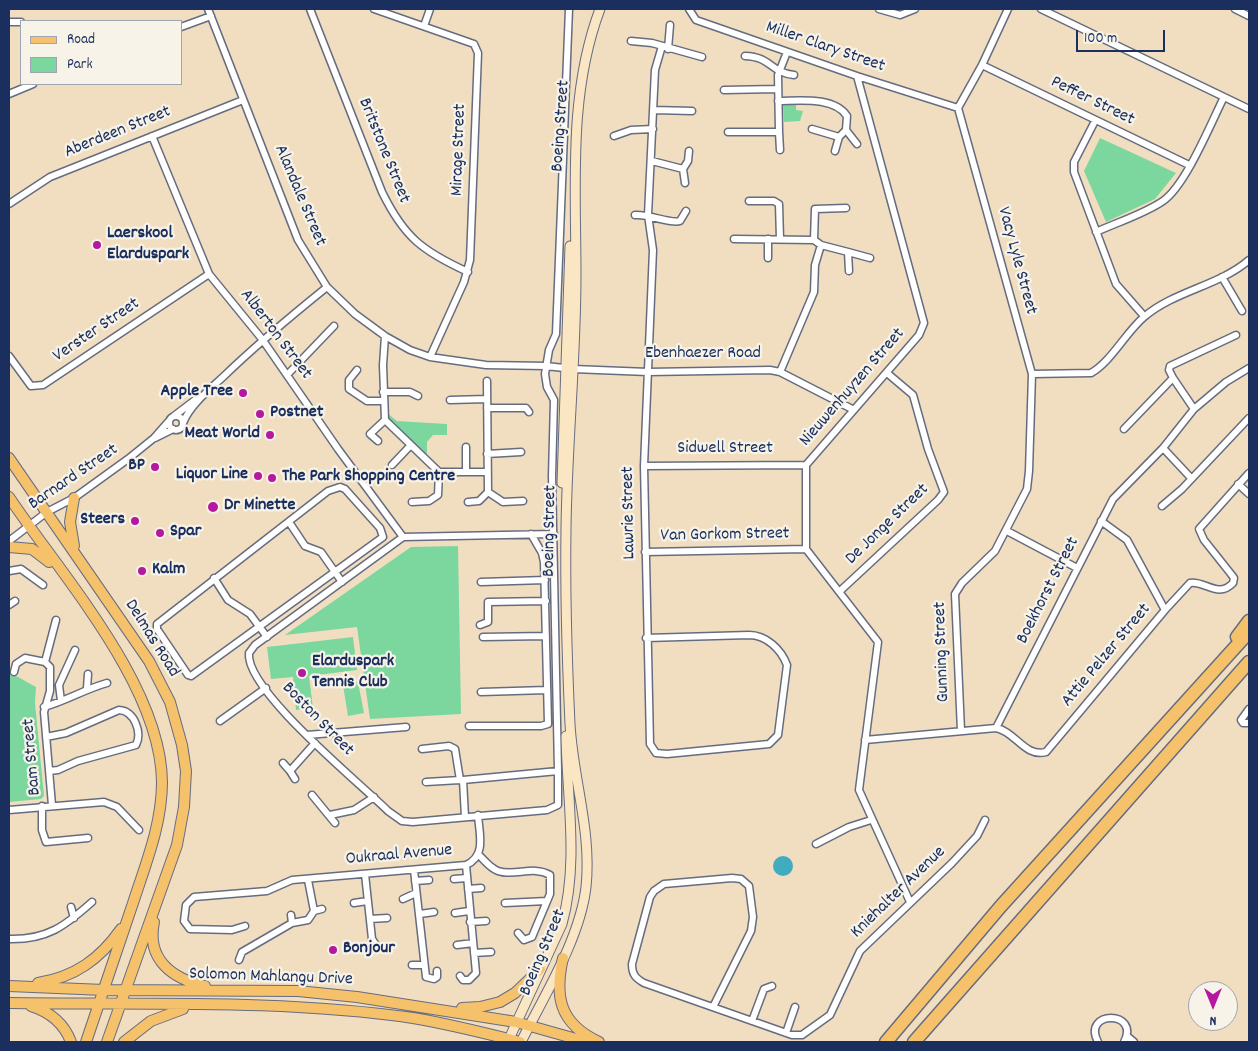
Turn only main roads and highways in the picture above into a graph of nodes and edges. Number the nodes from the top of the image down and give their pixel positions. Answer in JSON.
{"nodes":[{"id":1,"x":598,"y":9,"type":"edge"},
{"id":2,"x":570,"y":369,"type":"junction"},
{"id":3,"x":9,"y":458,"type":"edge"},
{"id":4,"x":9,"y":497,"type":"edge"},
{"id":5,"x":74,"y":498,"type":"road end"},
{"id":6,"x":9,"y":547,"type":"edge"},
{"id":7,"x":82,"y":563,"type":"junction"},
{"id":8,"x":63,"y":574,"type":"junction"},
{"id":9,"x":1249,"y":621,"type":"edge"},
{"id":10,"x":1249,"y":632,"type":"edge"},
{"id":11,"x":1249,"y":662,"type":"edge"},
{"id":12,"x":1249,"y":673,"type":"edge"},
{"id":13,"x":1203,"y":683,"type":"junction"},
{"id":14,"x":1131,"y":796,"type":"junction"},
{"id":15,"x":158,"y":903,"type":"junction"},
{"id":16,"x":127,"y":920,"type":"junction"},
{"id":17,"x":563,"y":958,"type":"junction"},
{"id":18,"x":540,"y":969,"type":"junction"},
{"id":19,"x":11,"y":986,"type":"edge"},
{"id":20,"x":104,"y":990,"type":"junction"},
{"id":21,"x":124,"y":990,"type":"junction"},
{"id":22,"x":223,"y":991,"type":"junction"},
{"id":23,"x":9,"y":1003,"type":"edge"},
{"id":24,"x":99,"y":1004,"type":"junction"},
{"id":25,"x":120,"y":1005,"type":"junction"},
{"id":26,"x":199,"y":1005,"type":"junction"},
{"id":27,"x":449,"y":1011,"type":"junction"},
{"id":28,"x":516,"y":1022,"type":"junction"},
{"id":29,"x":529,"y":1025,"type":"junction"},
{"id":30,"x":509,"y":1039,"type":"junction"},
{"id":31,"x":71,"y":1042,"type":"edge"},
{"id":32,"x":86,"y":1042,"type":"edge"},
{"id":33,"x":107,"y":1042,"type":"edge"},
{"id":34,"x":124,"y":1042,"type":"edge"},
{"id":35,"x":521,"y":1042,"type":"edge"},
{"id":36,"x":587,"y":1042,"type":"edge"},
{"id":37,"x":599,"y":1042,"type":"edge"},
{"id":38,"x":886,"y":1042,"type":"edge"},
{"id":39,"x":914,"y":1042,"type":"edge"}],
"edges":[{"from":1,"to":2,"type":"main road","name":"Boeing Street"},
{"from":2,"to":17,"type":"main road","name":"Boeing Street"},
{"from":2,"to":18,"type":"main road","name":"Boeing Street"},
{"from":3,"to":7,"type":"main road","name":"Delmas Road"},
{"from":4,"to":8,"type":"main road"},
{"from":5,"to":7,"type":"main road"},
{"from":6,"to":8,"type":"main road"},
{"from":7,"to":15,"type":"main road","name":"Delmas Road"},
{"from":8,"to":16,"type":"main road"},
{"from":9,"to":13,"type":"highway"},
{"from":10,"to":13,"type":"highway"},
{"from":11,"to":14,"type":"highway"},
{"from":12,"to":14,"type":"highway"},
{"from":13,"to":38,"type":"highway"},
{"from":14,"to":39,"type":"highway"},
{"from":15,"to":21,"type":"main road","name":"Delmas Road"},
{"from":15,"to":22,"type":"main road"},
{"from":16,"to":19,"type":"main road"},
{"from":16,"to":20,"type":"main road"},
{"from":17,"to":29,"type":"main road","name":"Boeing Street"},
{"from":17,"to":37,"type":"main road"},
{"from":18,"to":27,"type":"main road"},
{"from":18,"to":28,"type":"main road","name":"Boeing Street"},
{"from":19,"to":20,"type":"main road","name":"Solomon Mahlangu Drive"},
{"from":20,"to":21,"type":"main road","name":"Solomon Mahlangu Drive"},
{"from":20,"to":24,"type":"main road"},
{"from":21,"to":22,"type":"main road","name":"Solomon Mahlangu Drive"},
{"from":21,"to":25,"type":"main road","name":"Delmas Road"},
{"from":22,"to":27,"type":"main road","name":"Solomon Mahlangu Drive"},
{"from":23,"to":24,"type":"main road","name":"Solomon Mahlangu Drive"},
{"from":23,"to":31,"type":"main road"},
{"from":24,"to":25,"type":"main road","name":"Solomon Mahlangu Drive"},
{"from":24,"to":32,"type":"main road"},
{"from":25,"to":26,"type":"main road","name":"Solomon Mahlangu Drive"},
{"from":25,"to":33,"type":"main road","name":"Delmas Road"},
{"from":26,"to":30,"type":"main road","name":"Solomon Mahlangu Drive"},
{"from":26,"to":34,"type":"main road"},
{"from":27,"to":28,"type":"main road","name":"Solomon Mahlangu Drive"},
{"from":28,"to":29,"type":"main road","name":"Solomon Mahlangu Drive"},
{"from":28,"to":30,"type":"main road","name":"Boeing Street"},
{"from":29,"to":35,"type":"main road","name":"Boeing Street"},
{"from":29,"to":36,"type":"main road","name":"Solomon Mahlangu Drive"},
{"from":30,"to":35,"type":"main road","name":"Solomon Mahlangu Drive"}]}
